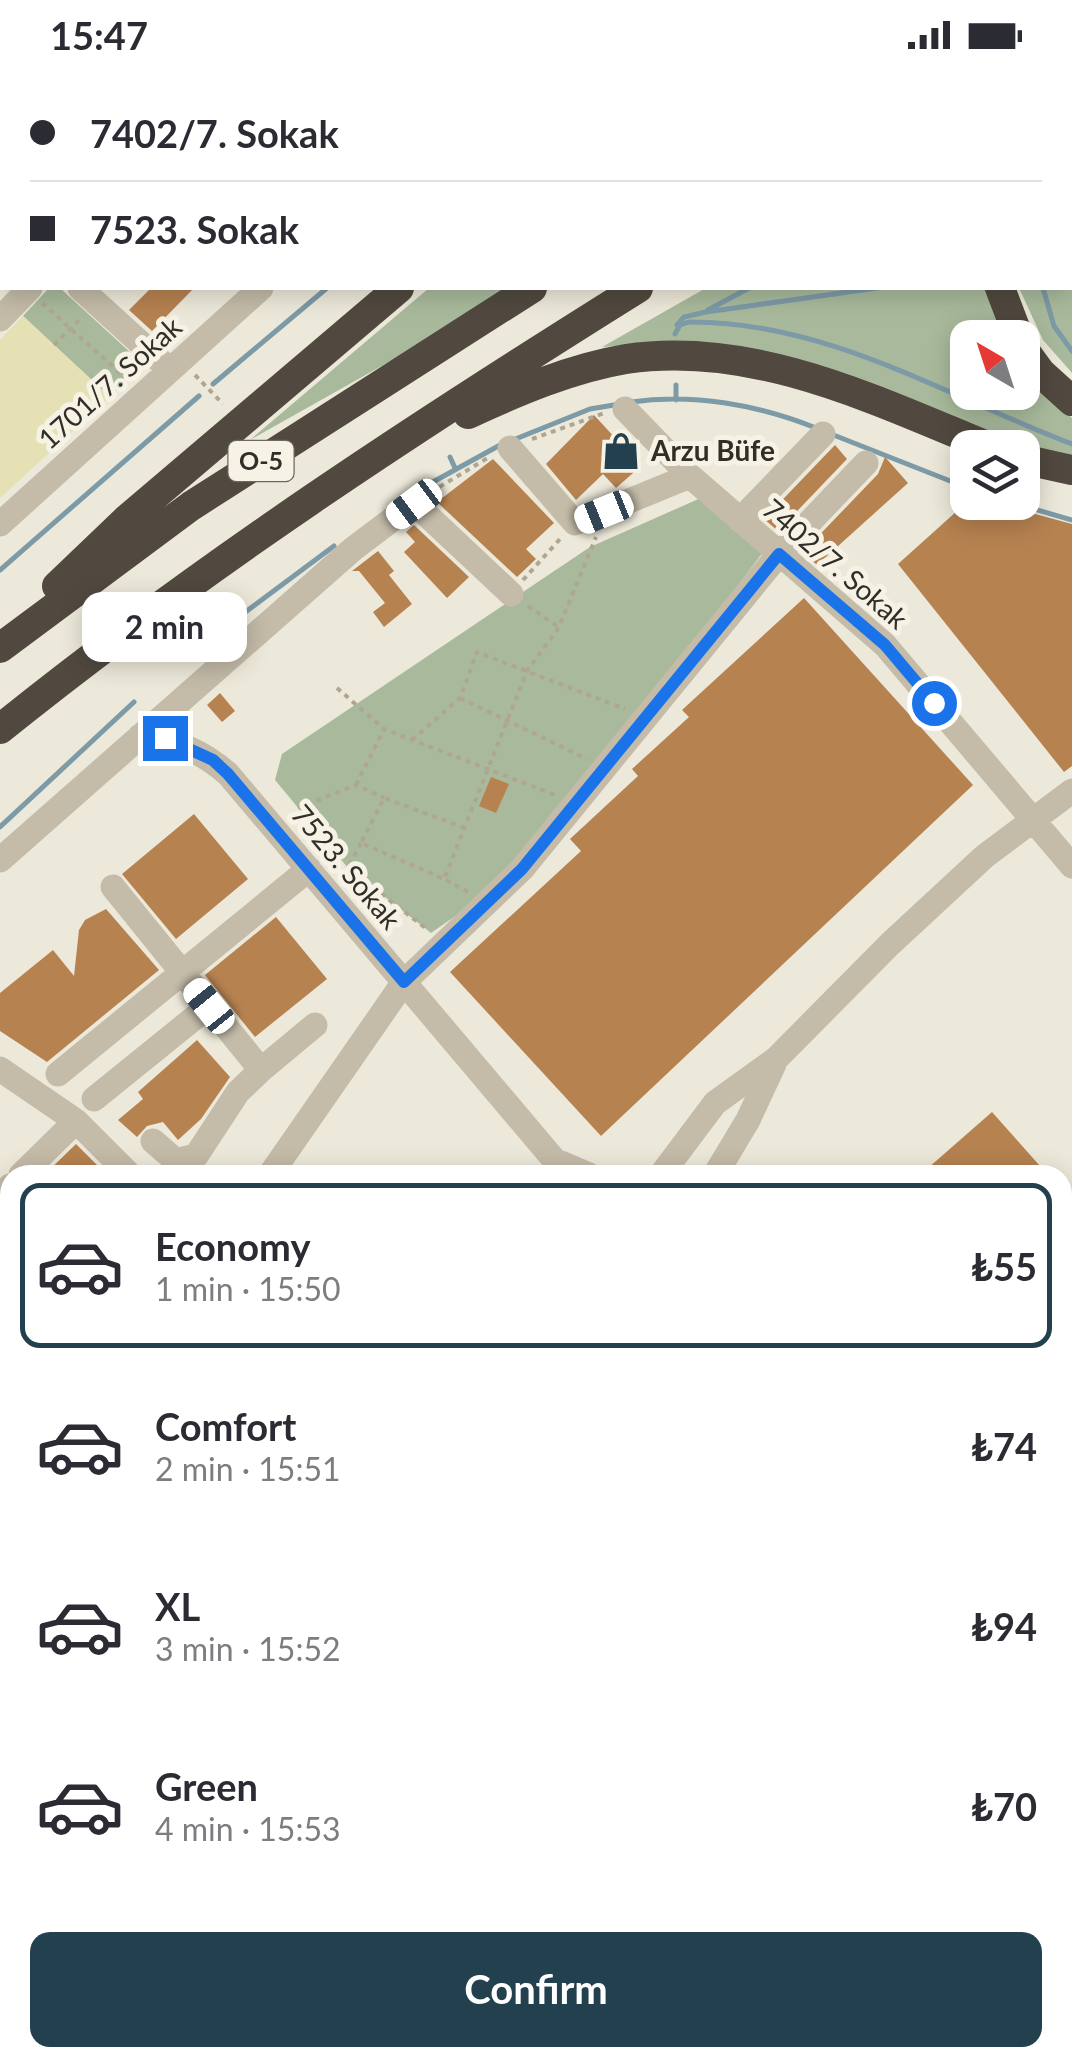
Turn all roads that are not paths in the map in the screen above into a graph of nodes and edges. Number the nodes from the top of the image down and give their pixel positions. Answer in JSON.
{"nodes":[{"id":1,"x":28,"y":290,"type":"edge"},
{"id":2,"x":259,"y":290,"type":"edge"},
{"id":3,"x":397,"y":290,"type":"edge"},
{"id":4,"x":529,"y":290,"type":"edge"},
{"id":5,"x":635,"y":290,"type":"edge"},
{"id":6,"x":1001,"y":290,"type":"edge"},
{"id":7,"x":93,"y":295,"type":"edge"},
{"id":8,"x":0,"y":320,"type":"edge"},
{"id":9,"x":1012,"y":320,"type":"edge"},
{"id":10,"x":175,"y":365,"type":"junction"},
{"id":11,"x":1040,"y":372,"type":"edge"},
{"id":12,"x":1072,"y":402,"type":"edge"},
{"id":13,"x":625,"y":409,"type":"road end"},
{"id":14,"x":950,"y":432,"type":"edge"},
{"id":15,"x":823,"y":434,"type":"dead end"},
{"id":16,"x":510,"y":448,"type":"road end"},
{"id":17,"x":866,"y":463,"type":"dead end"},
{"id":18,"x":1040,"y":463,"type":"edge"},
{"id":19,"x":362,"y":464,"type":"junction"},
{"id":20,"x":1072,"y":470,"type":"edge"},
{"id":21,"x":690,"y":476,"type":"junction"},
{"id":22,"x":740,"y":520,"type":"junction"},
{"id":23,"x":0,"y":524,"type":"edge"},
{"id":24,"x":779,"y":554,"type":"junction"},
{"id":25,"x":511,"y":594,"type":"road end"},
{"id":26,"x":0,"y":640,"type":"edge"},
{"id":27,"x":0,"y":648,"type":"edge"},
{"id":28,"x":0,"y":729,"type":"edge"},
{"id":29,"x":140,"y":736,"type":"junction"},
{"id":30,"x":1072,"y":791,"type":"edge"},
{"id":31,"x":1032,"y":820,"type":"junction"},
{"id":32,"x":0,"y":860,"type":"edge"},
{"id":33,"x":1072,"y":866,"type":"edge"},
{"id":34,"x":309,"y":869,"type":"junction"},
{"id":35,"x":113,"y":887,"type":"dead end"},
{"id":36,"x":182,"y":972,"type":"junction"},
{"id":37,"x":404,"y":982,"type":"junction"},
{"id":38,"x":209,"y":1006,"type":"junction"},
{"id":39,"x":315,"y":1025,"type":"dead end"},
{"id":40,"x":776,"y":1059,"type":"junction"},
{"id":41,"x":0,"y":1068,"type":"edge"},
{"id":42,"x":261,"y":1070,"type":"junction"},
{"id":43,"x":58,"y":1074,"type":"dead end"},
{"id":44,"x":94,"y":1099,"type":"dead end"},
{"id":45,"x":76,"y":1120,"type":"junction"},
{"id":46,"x":153,"y":1141,"type":"dead end"},
{"id":47,"x":31,"y":1165,"type":"edge"},
{"id":48,"x":120,"y":1165,"type":"edge"},
{"id":49,"x":277,"y":1165,"type":"edge"},
{"id":50,"x":561,"y":1165,"type":"edge"},
{"id":51,"x":669,"y":1165,"type":"edge"},
{"id":52,"x":721,"y":1165,"type":"edge"}],
"edges":[{"from":1,"to":8,"type":"street"},
{"from":2,"to":10,"type":"street","name":"1701/7. Sokak"},
{"from":3,"to":26,"type":"highway"},
{"from":4,"to":27,"type":"highway","number":"O-5"},
{"from":5,"to":19,"type":"highway","number":"O-5"},
{"from":6,"to":9,"type":"highway"},
{"from":7,"to":10,"type":"street"},
{"from":10,"to":23,"type":"street","name":"1701/7. Sokak"},
{"from":11,"to":12,"type":"highway"},
{"from":13,"to":21,"type":"street","name":"7402/7. Sokak"},
{"from":14,"to":19,"type":"highway"},
{"from":15,"to":22,"type":"street"},
{"from":16,"to":21,"type":"street"},
{"from":17,"to":24,"type":"street"},
{"from":18,"to":20,"type":"highway"},
{"from":19,"to":28,"type":"highway","number":"O-5"},
{"from":21,"to":22,"type":"street","name":"7402/7. Sokak"},
{"from":22,"to":24,"type":"street","name":"7402/7. Sokak"},
{"from":24,"to":31,"type":"street","name":"7402/7. Sokak"},
{"from":24,"to":37,"type":"street"},
{"from":25,"to":29,"type":"street"},
{"from":29,"to":32,"type":"street"},
{"from":29,"to":34,"type":"street","name":"7523. Sokak"},
{"from":30,"to":31,"type":"street"},
{"from":31,"to":33,"type":"street","name":"7402/7. Sokak"},
{"from":31,"to":40,"type":"street"},
{"from":34,"to":36,"type":"street"},
{"from":34,"to":37,"type":"street","name":"7523. Sokak"},
{"from":35,"to":36,"type":"street"},
{"from":36,"to":38,"type":"street"},
{"from":36,"to":43,"type":"street"},
{"from":37,"to":49,"type":"street"},
{"from":37,"to":50,"type":"street","name":"7523. Sokak"},
{"from":38,"to":42,"type":"street"},
{"from":38,"to":44,"type":"street"},
{"from":39,"to":42,"type":"street"},
{"from":40,"to":51,"type":"street"},
{"from":40,"to":52,"type":"street"},
{"from":41,"to":45,"type":"street"},
{"from":42,"to":46,"type":"street"},
{"from":45,"to":47,"type":"street"},
{"from":45,"to":48,"type":"street"}]}
